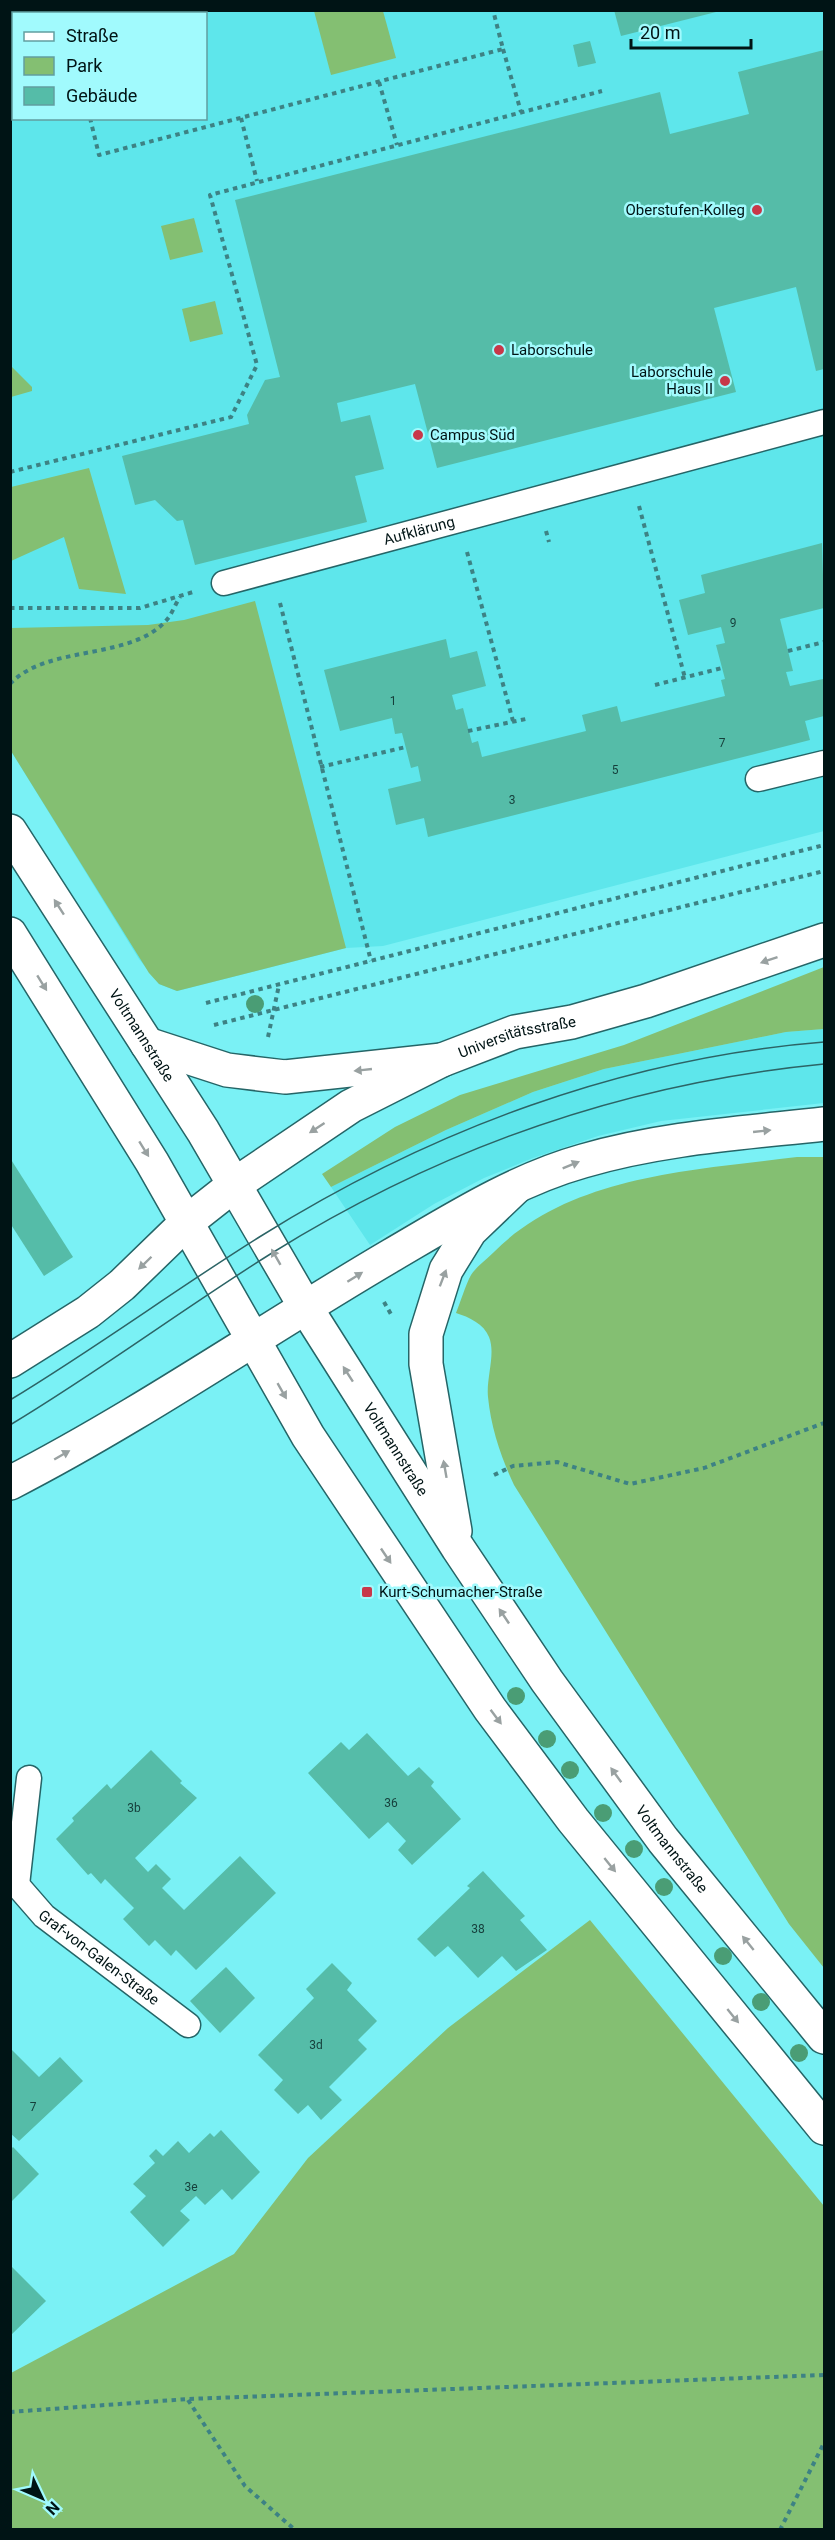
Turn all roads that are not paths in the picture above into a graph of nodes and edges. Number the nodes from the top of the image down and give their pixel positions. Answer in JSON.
{"nodes":[{"id":1,"x":825,"y":422,"type":"edge"},
{"id":2,"x":224,"y":583,"type":"road end"},
{"id":3,"x":825,"y":764,"type":"edge"},
{"id":4,"x":758,"y":779,"type":"dead end"},
{"id":5,"x":10,"y":831,"type":"edge"},
{"id":6,"x":10,"y":934,"type":"edge"},
{"id":7,"x":825,"y":940,"type":"edge"},
{"id":8,"x":147,"y":1044,"type":"junction"},
{"id":9,"x":442,"y":1060,"type":"junction"},
{"id":10,"x":825,"y":1124,"type":"edge"},
{"id":11,"x":234,"y":1185,"type":"junction"},
{"id":12,"x":516,"y":1187,"type":"junction"},
{"id":13,"x":187,"y":1222,"type":"junction"},
{"id":14,"x":306,"y":1308,"type":"junction"},
{"id":15,"x":253,"y":1340,"type":"junction"},
{"id":16,"x":10,"y":1361,"type":"edge"},
{"id":17,"x":10,"y":1483,"type":"edge"},
{"id":18,"x":458,"y":1548,"type":"junction"},
{"id":19,"x":29,"y":1778,"type":"dead end"},
{"id":20,"x":14,"y":1885,"type":"edge"},
{"id":21,"x":188,"y":2025,"type":"dead end"},
{"id":22,"x":825,"y":2037,"type":"edge"},
{"id":23,"x":825,"y":2128,"type":"edge"}],
"edges":[{"from":1,"to":2,"type":"lane","name":"Aufklärung"},
{"from":3,"to":4,"type":"lane"},
{"from":8,"to":5,"type":"street","name":"Voltmannstraße","one_way":true},
{"from":6,"to":13,"type":"street","one_way":true},
{"from":7,"to":9,"type":"street","name":"Universitätsstraße","one_way":true},
{"from":9,"to":8,"type":"street","one_way":true},
{"from":8,"to":11,"type":"street","name":"Voltmannstraße"},
{"from":9,"to":11,"type":"street","name":"Universitätsstraße","one_way":true},
{"from":12,"to":10,"type":"street","one_way":true},
{"from":11,"to":13,"type":"street"},
{"from":14,"to":11,"type":"street","name":"Voltmannstraße","one_way":true},
{"from":14,"to":12,"type":"street","one_way":true},
{"from":18,"to":12,"type":"street","one_way":true},
{"from":13,"to":15,"type":"street"},
{"from":13,"to":16,"type":"street","one_way":true},
{"from":14,"to":15,"type":"street"},
{"from":18,"to":14,"type":"street","name":"Voltmannstraße","one_way":true},
{"from":17,"to":15,"type":"street","one_way":true},
{"from":15,"to":23,"type":"street","one_way":true},
{"from":22,"to":18,"type":"street","name":"Voltmannstraße","one_way":true},
{"from":19,"to":20,"type":"lane","name":"Graf-von-Galen-Straße"},
{"from":20,"to":21,"type":"lane","name":"Graf-von-Galen-Straße"}]}
